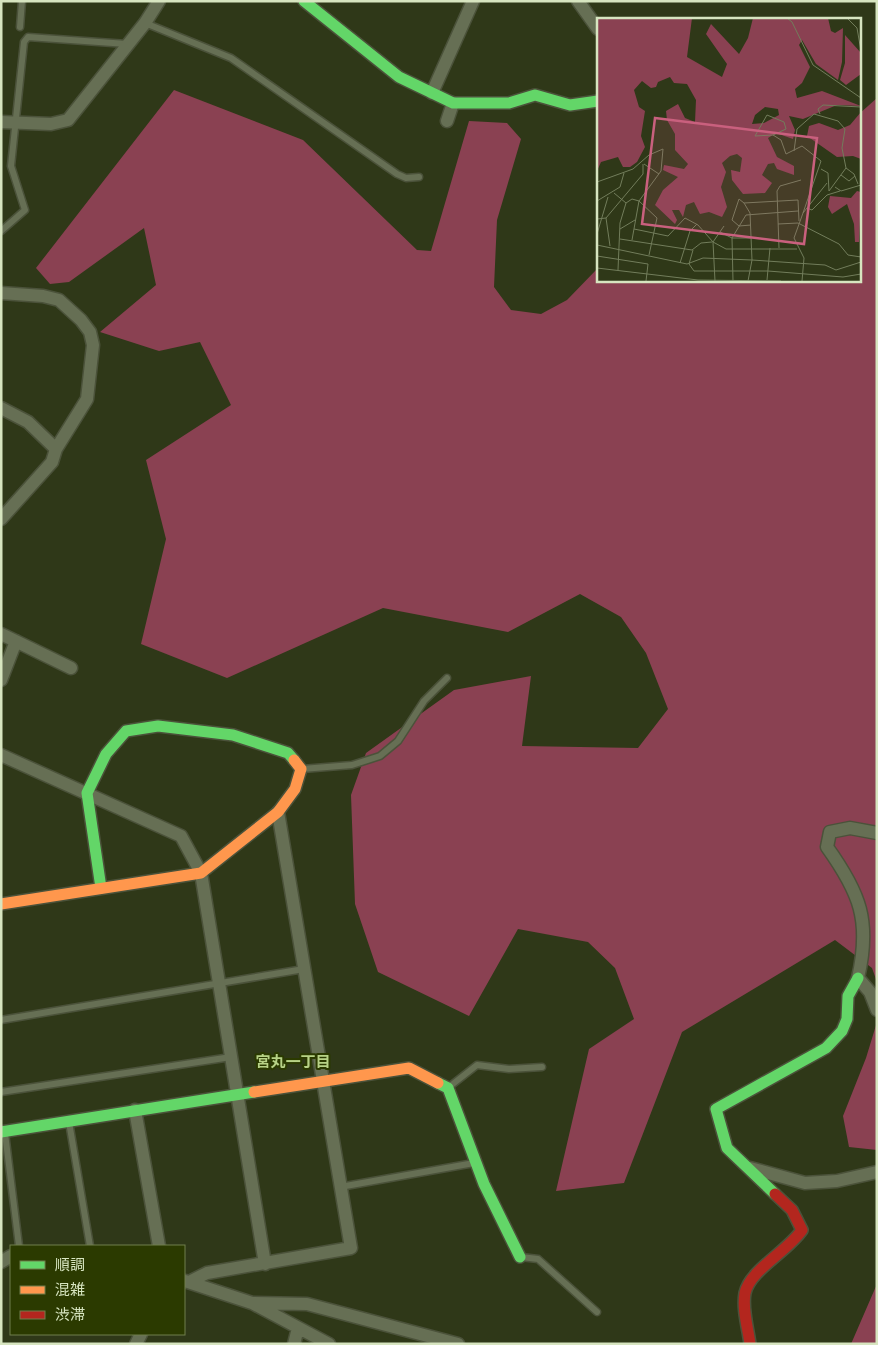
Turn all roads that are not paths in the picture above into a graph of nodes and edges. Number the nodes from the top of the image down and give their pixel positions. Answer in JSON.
{"nodes":[{"id":1,"x":22,"y":1,"type":"edge"},
{"id":2,"x":159,"y":1,"type":"edge"},
{"id":3,"x":304,"y":1,"type":"edge"},
{"id":4,"x":473,"y":1,"type":"edge"},
{"id":5,"x":578,"y":1,"type":"edge"},
{"id":6,"x":145,"y":23,"type":"junction"},
{"id":7,"x":20,"y":27,"type":"dead end"},
{"id":8,"x":597,"y":28,"type":"edge"},
{"id":9,"x":129,"y":44,"type":"junction"},
{"id":10,"x":432,"y":93,"type":"junction"},
{"id":11,"x":597,"y":101,"type":"edge"},
{"id":12,"x":452,"y":103,"type":"junction"},
{"id":13,"x":447,"y":121,"type":"dead end"},
{"id":14,"x":8,"y":122,"type":"edge"},
{"id":15,"x":419,"y":177,"type":"dead end"},
{"id":16,"x":1,"y":231,"type":"edge"},
{"id":17,"x":1,"y":293,"type":"edge"},
{"id":18,"x":1,"y":408,"type":"edge"},
{"id":19,"x":56,"y":449,"type":"junction"},
{"id":20,"x":1,"y":519,"type":"edge"},
{"id":21,"x":1,"y":634,"type":"edge"},
{"id":22,"x":16,"y":641,"type":"junction"},
{"id":23,"x":71,"y":668,"type":"dead end"},
{"id":24,"x":447,"y":678,"type":"dead end"},
{"id":25,"x":1,"y":680,"type":"edge"},
{"id":26,"x":1,"y":755,"type":"edge"},
{"id":27,"x":301,"y":768,"type":"junction"},
{"id":28,"x":86,"y":793,"type":"junction"},
{"id":29,"x":278,"y":812,"type":"junction"},
{"id":30,"x":877,"y":833,"type":"edge"},
{"id":31,"x":201,"y":873,"type":"junction"},
{"id":32,"x":101,"y":888,"type":"junction"},
{"id":33,"x":1,"y":904,"type":"edge"},
{"id":34,"x":304,"y":969,"type":"junction"},
{"id":35,"x":858,"y":978,"type":"junction"},
{"id":36,"x":219,"y":984,"type":"junction"},
{"id":37,"x":877,"y":1010,"type":"edge"},
{"id":38,"x":1,"y":1020,"type":"edge"},
{"id":39,"x":231,"y":1057,"type":"junction"},
{"id":40,"x":542,"y":1067,"type":"dead end"},
{"id":41,"x":322,"y":1082,"type":"junction"},
{"id":42,"x":448,"y":1088,"type":"junction"},
{"id":43,"x":1,"y":1092,"type":"edge"},
{"id":44,"x":237,"y":1095,"type":"junction"},
{"id":45,"x":135,"y":1110,"type":"junction"},
{"id":46,"x":69,"y":1121,"type":"junction"},
{"id":47,"x":3,"y":1132,"type":"edge"},
{"id":48,"x":475,"y":1162,"type":"junction"},
{"id":49,"x":748,"y":1168,"type":"junction"},
{"id":50,"x":877,"y":1172,"type":"edge"},
{"id":51,"x":340,"y":1187,"type":"junction"},
{"id":52,"x":19,"y":1245,"type":"edge"},
{"id":53,"x":90,"y":1245,"type":"edge"},
{"id":54,"x":159,"y":1245,"type":"edge"},
{"id":55,"x":520,"y":1257,"type":"joint"},
{"id":56,"x":265,"y":1264,"type":"junction"},
{"id":57,"x":186,"y":1281,"type":"edge"},
{"id":58,"x":252,"y":1303,"type":"junction"},
{"id":59,"x":597,"y":1312,"type":"dead end"},
{"id":60,"x":298,"y":1328,"type":"junction"},
{"id":61,"x":294,"y":1344,"type":"edge"},
{"id":62,"x":329,"y":1344,"type":"edge"},
{"id":63,"x":458,"y":1344,"type":"edge"},
{"id":64,"x":750,"y":1344,"type":"edge"}],
"edges":[{"from":1,"to":7,"type":"lane"},
{"from":2,"to":6,"type":"street"},
{"from":3,"to":10,"type":"street"},
{"from":4,"to":10,"type":"street"},
{"from":5,"to":8,"type":"street"},
{"from":6,"to":9,"type":"street"},
{"from":6,"to":15,"type":"lane"},
{"from":9,"to":14,"type":"street"},
{"from":9,"to":14,"type":"lane"},
{"from":10,"to":12,"type":"street"},
{"from":11,"to":12,"type":"street"},
{"from":12,"to":13,"type":"street"},
{"from":14,"to":16,"type":"lane"},
{"from":17,"to":19,"type":"street"},
{"from":18,"to":19,"type":"street"},
{"from":19,"to":20,"type":"street"},
{"from":21,"to":22,"type":"street"},
{"from":22,"to":23,"type":"street"},
{"from":22,"to":25,"type":"street"},
{"from":24,"to":27,"type":"lane"},
{"from":26,"to":28,"type":"street"},
{"from":27,"to":28,"type":"street"},
{"from":27,"to":29,"type":"street"},
{"from":28,"to":31,"type":"street"},
{"from":28,"to":32,"type":"street"},
{"from":29,"to":31,"type":"street"},
{"from":29,"to":34,"type":"street"},
{"from":30,"to":35,"type":"street"},
{"from":31,"to":32,"type":"street"},
{"from":31,"to":36,"type":"street"},
{"from":32,"to":33,"type":"street"},
{"from":34,"to":36,"type":"lane"},
{"from":34,"to":41,"type":"street"},
{"from":35,"to":37,"type":"street"},
{"from":35,"to":49,"type":"street"},
{"from":36,"to":38,"type":"lane"},
{"from":36,"to":39,"type":"street"},
{"from":39,"to":43,"type":"lane"},
{"from":39,"to":44,"type":"street"},
{"from":40,"to":42,"type":"lane"},
{"from":41,"to":42,"type":"street"},
{"from":41,"to":44,"type":"street"},
{"from":41,"to":51,"type":"street"},
{"from":42,"to":48,"type":"street"},
{"from":44,"to":45,"type":"street"},
{"from":44,"to":56,"type":"street"},
{"from":45,"to":46,"type":"street"},
{"from":45,"to":54,"type":"street"},
{"from":46,"to":47,"type":"street"},
{"from":46,"to":53,"type":"lane"},
{"from":47,"to":52,"type":"lane"},
{"from":48,"to":51,"type":"lane"},
{"from":48,"to":55,"type":"street"},
{"from":49,"to":50,"type":"street"},
{"from":49,"to":64,"type":"street"},
{"from":51,"to":56,"type":"street"},
{"from":55,"to":59,"type":"lane"},
{"from":56,"to":57,"type":"street"},
{"from":57,"to":58,"type":"street"},
{"from":58,"to":60,"type":"street"},
{"from":58,"to":63,"type":"street"},
{"from":60,"to":61,"type":"street"},
{"from":60,"to":62,"type":"street"}]}
